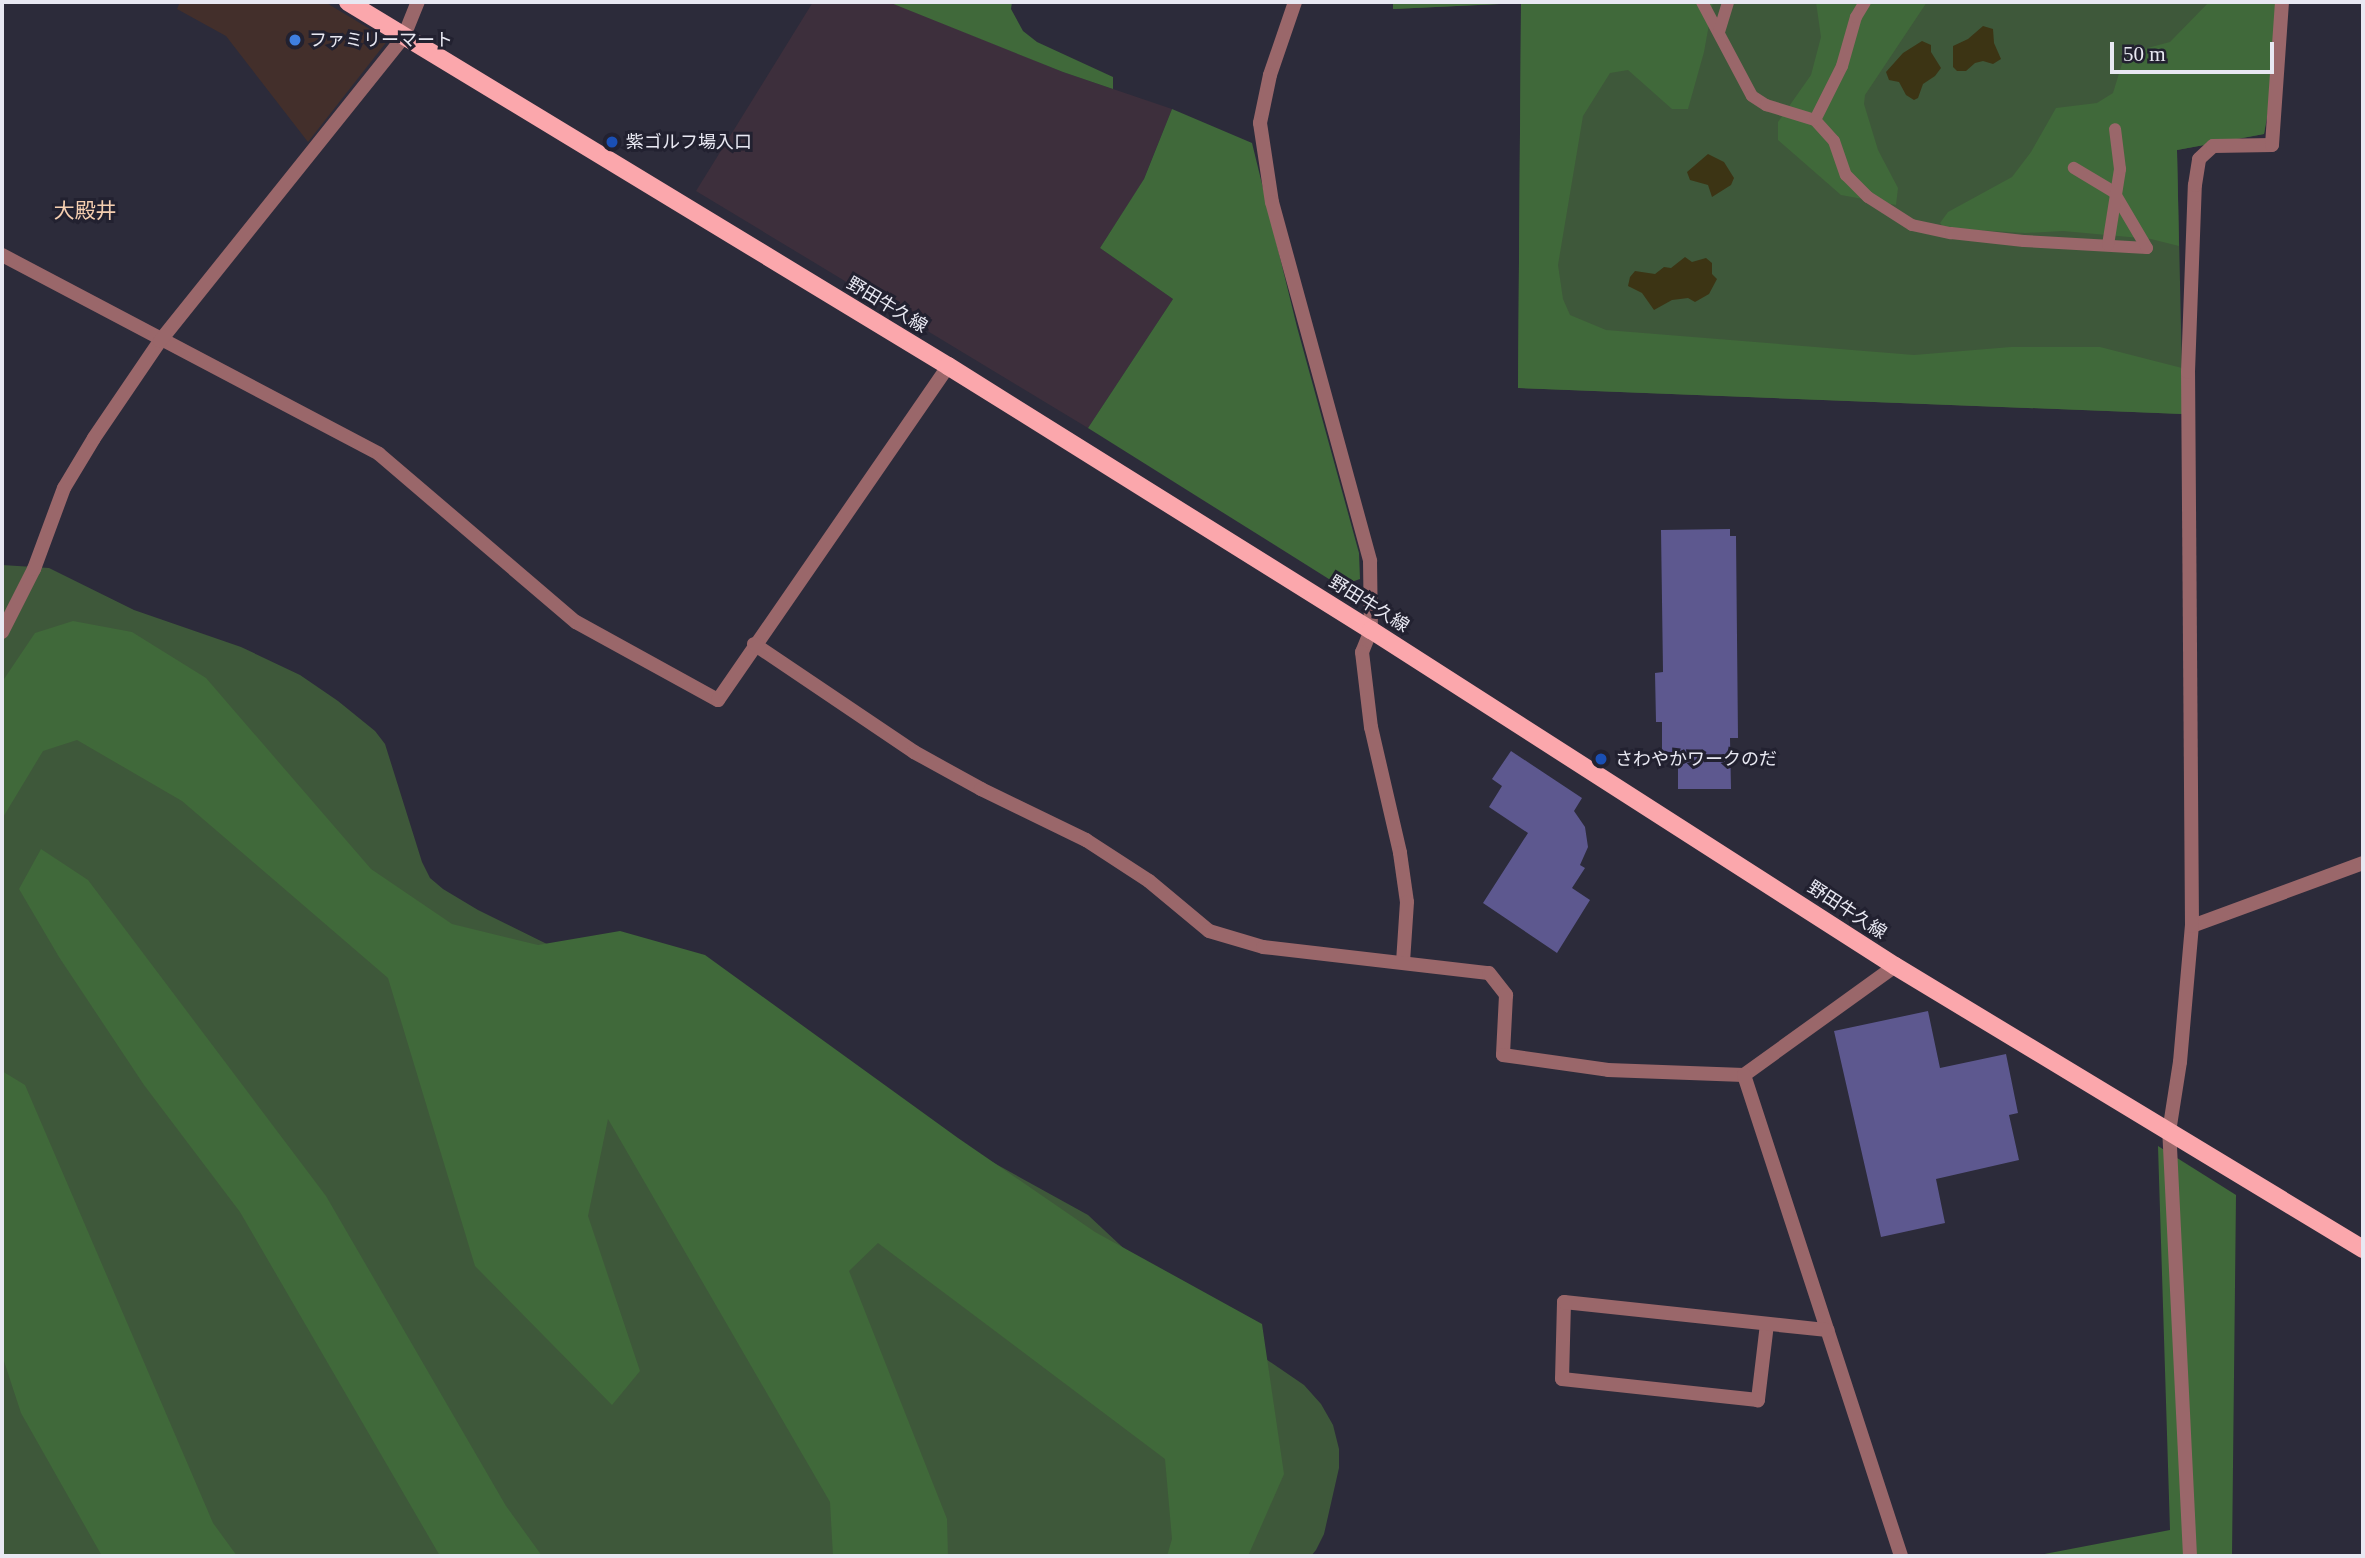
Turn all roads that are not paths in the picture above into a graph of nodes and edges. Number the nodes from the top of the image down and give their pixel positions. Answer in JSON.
{"nodes":[{"id":1,"x":348,"y":2,"type":"edge"},
{"id":2,"x":418,"y":2,"type":"edge"},
{"id":3,"x":1295,"y":2,"type":"edge"},
{"id":4,"x":1702,"y":2,"type":"edge"},
{"id":5,"x":1728,"y":2,"type":"edge"},
{"id":6,"x":1866,"y":2,"type":"edge"},
{"id":7,"x":2282,"y":2,"type":"edge"},
{"id":8,"x":1719,"y":32,"type":"junction"},
{"id":9,"x":404,"y":36,"type":"junction"},
{"id":10,"x":1815,"y":120,"type":"junction"},
{"id":11,"x":2115,"y":129,"type":"dead end"},
{"id":12,"x":2074,"y":168,"type":"dead end"},
{"id":13,"x":2115,"y":192,"type":"junction"},
{"id":14,"x":2108,"y":245,"type":"junction"},
{"id":15,"x":2,"y":255,"type":"edge"},
{"id":16,"x":160,"y":341,"type":"junction"},
{"id":17,"x":948,"y":366,"type":"junction"},
{"id":18,"x":1371,"y":630,"type":"junction"},
{"id":19,"x":2,"y":632,"type":"edge"},
{"id":20,"x":754,"y":644,"type":"junction"},
{"id":21,"x":2363,"y":863,"type":"edge"},
{"id":22,"x":2192,"y":926,"type":"junction"},
{"id":23,"x":1403,"y":962,"type":"junction"},
{"id":24,"x":1895,"y":966,"type":"junction"},
{"id":25,"x":1744,"y":1075,"type":"junction"},
{"id":26,"x":2169,"y":1132,"type":"junction"},
{"id":27,"x":2363,"y":1249,"type":"edge"},
{"id":28,"x":1767,"y":1324,"type":"junction"},
{"id":29,"x":1828,"y":1330,"type":"junction"},
{"id":30,"x":1901,"y":1556,"type":"edge"},
{"id":31,"x":2190,"y":1556,"type":"edge"}],
"edges":[{"from":1,"to":9,"type":"main road","name":"野田牛久線"},
{"from":2,"to":9,"type":"street"},
{"from":3,"to":18,"type":"street"},
{"from":4,"to":8,"type":"lane"},
{"from":5,"to":8,"type":"lane"},
{"from":6,"to":10,"type":"lane"},
{"from":7,"to":22,"type":"street"},
{"from":8,"to":10,"type":"lane"},
{"from":9,"to":16,"type":"street"},
{"from":9,"to":17,"type":"main road","name":"野田牛久線"},
{"from":10,"to":14,"type":"lane"},
{"from":11,"to":13,"type":"lane"},
{"from":12,"to":13,"type":"lane"},
{"from":13,"to":14,"type":"lane"},
{"from":13,"to":14,"type":"lane"},
{"from":15,"to":16,"type":"street"},
{"from":16,"to":19,"type":"street"},
{"from":16,"to":20,"type":"street"},
{"from":17,"to":18,"type":"main road","name":"野田牛久線"},
{"from":17,"to":20,"type":"street"},
{"from":18,"to":23,"type":"street"},
{"from":18,"to":24,"type":"main road","name":"野田牛久線"},
{"from":20,"to":23,"type":"street"},
{"from":21,"to":22,"type":"street"},
{"from":22,"to":26,"type":"street"},
{"from":23,"to":25,"type":"street"},
{"from":24,"to":25,"type":"street"},
{"from":24,"to":26,"type":"main road","name":"野田牛久線"},
{"from":25,"to":29,"type":"street"},
{"from":26,"to":27,"type":"main road","name":"野田牛久線"},
{"from":26,"to":31,"type":"street"},
{"from":28,"to":28,"type":"street"},
{"from":28,"to":29,"type":"street"},
{"from":29,"to":30,"type":"street"}]}
